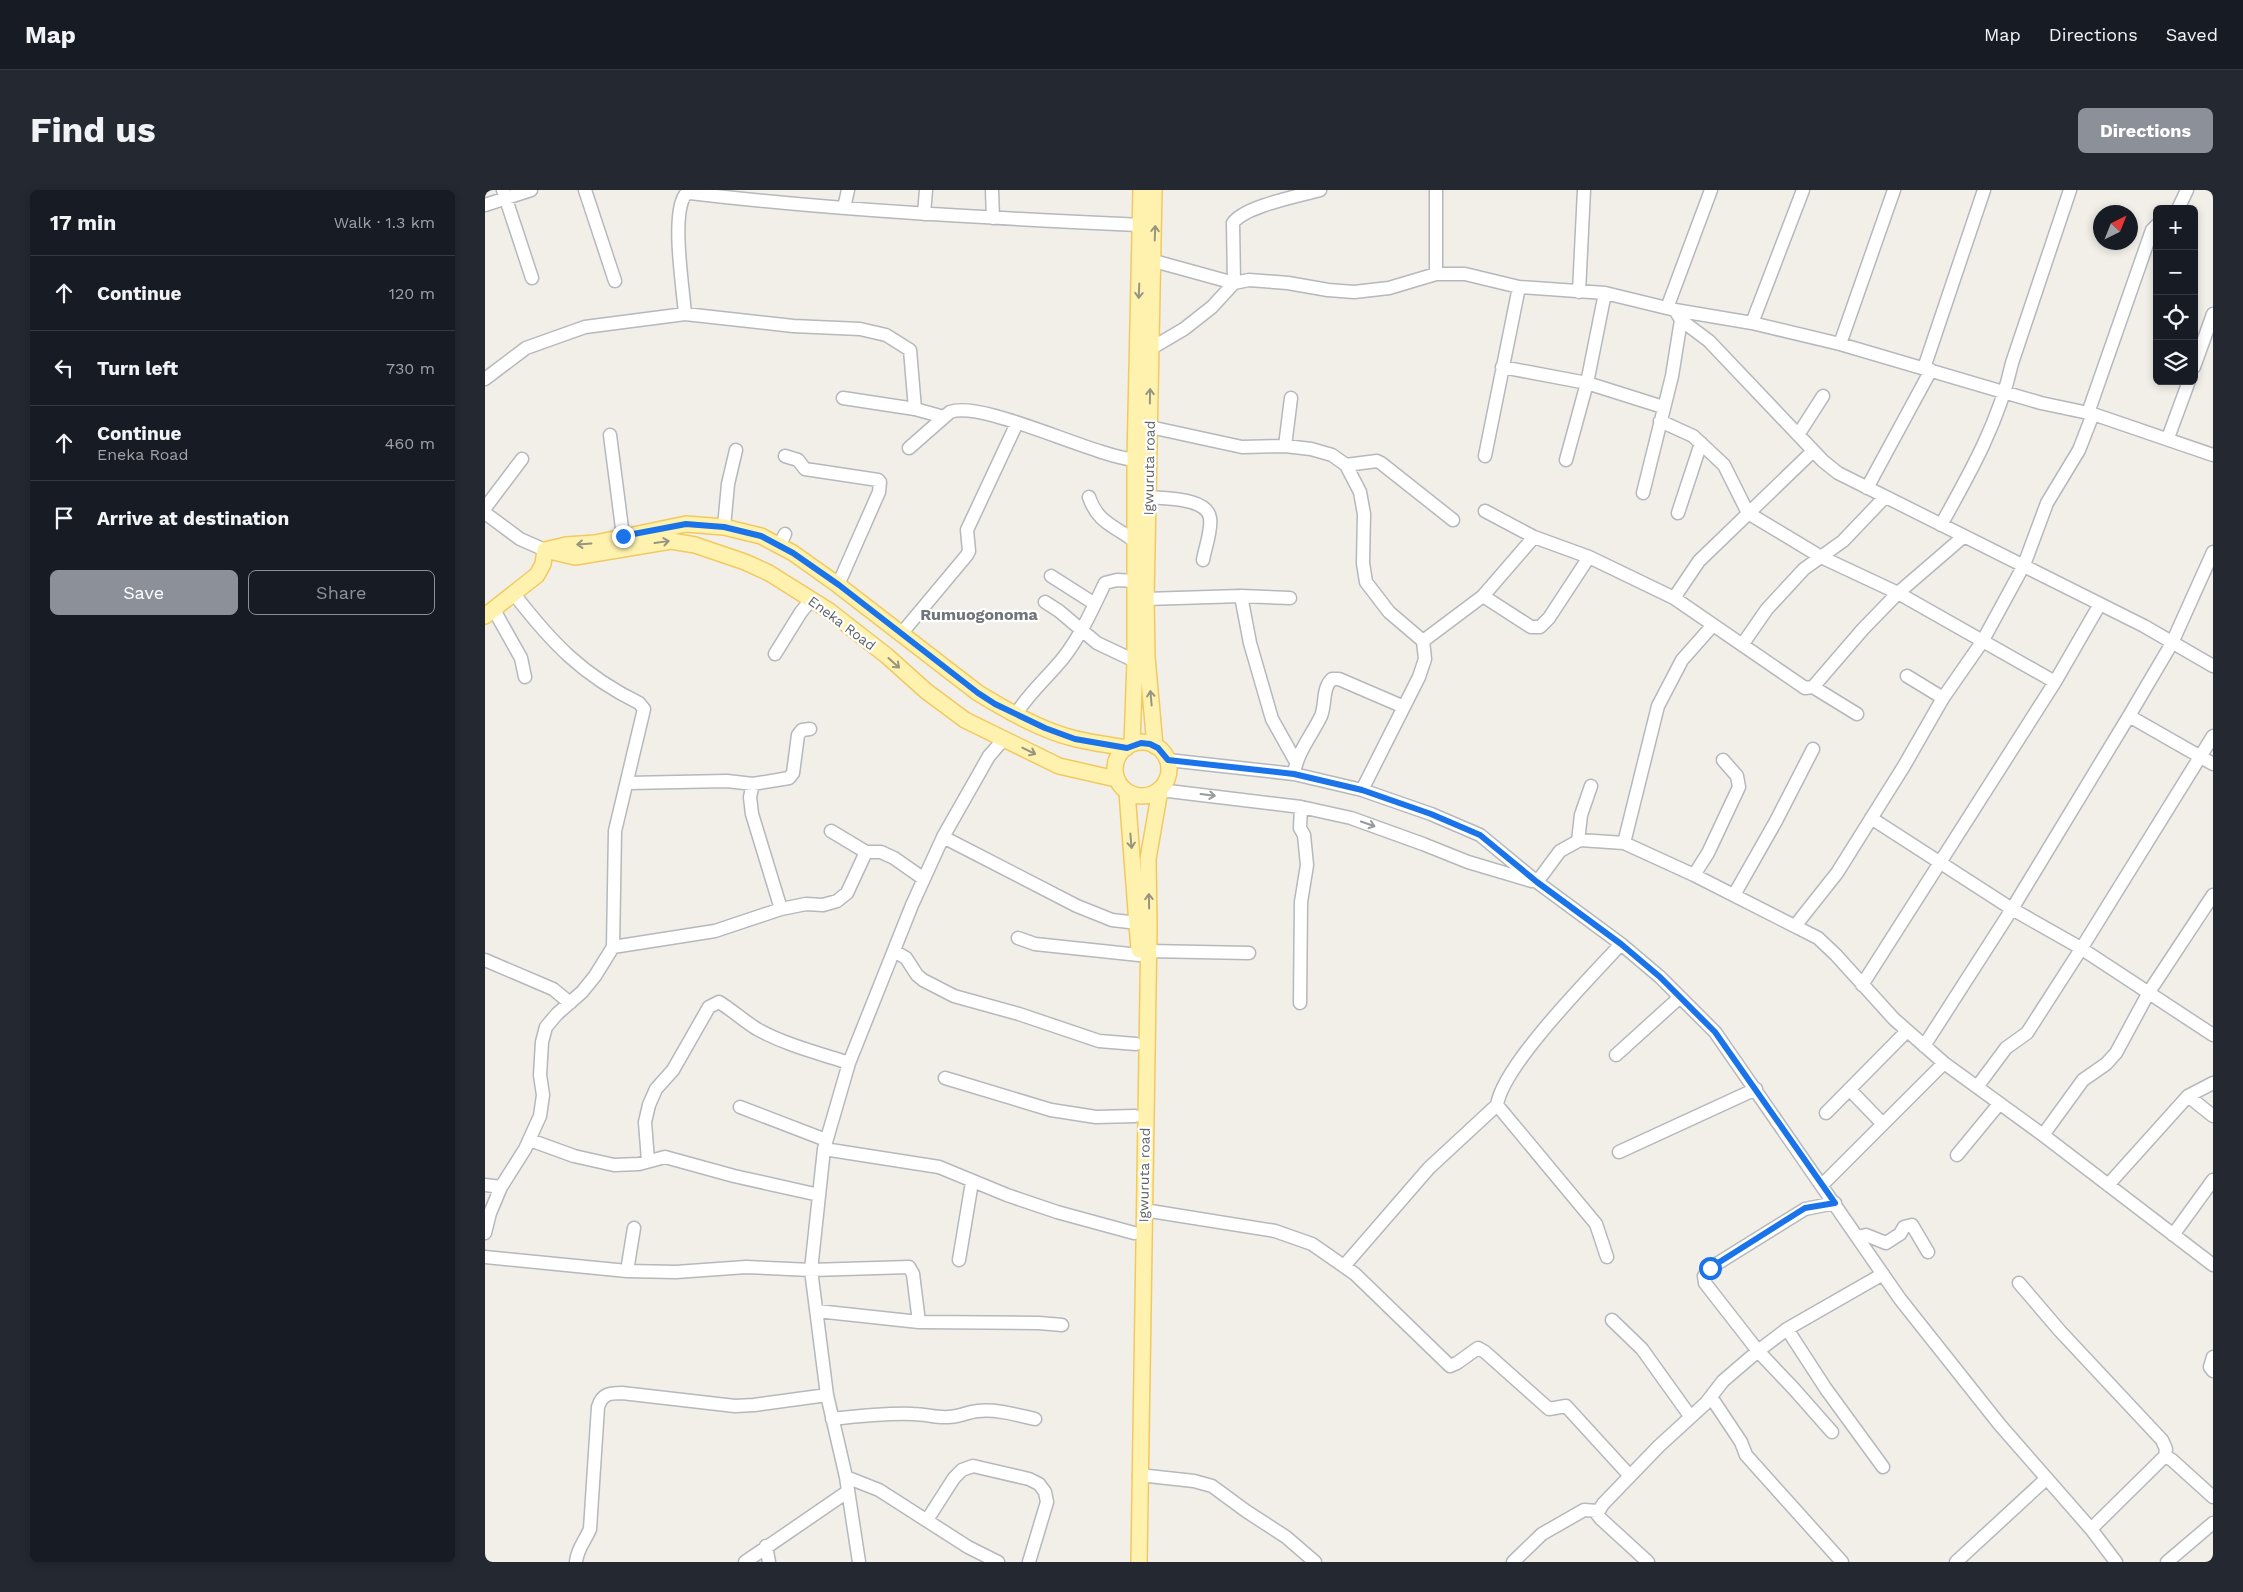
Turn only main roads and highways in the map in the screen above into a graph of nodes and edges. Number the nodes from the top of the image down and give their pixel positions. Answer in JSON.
{"nodes":[{"id":1,"x":1141,"y":190,"type":"edge"},
{"id":2,"x":1154,"y":190,"type":"edge"},
{"id":3,"x":545,"y":550,"type":"junction"},
{"id":4,"x":489,"y":613,"type":"edge"},
{"id":5,"x":1129,"y":746,"type":"junction"},
{"id":6,"x":1155,"y":746,"type":"junction"},
{"id":7,"x":1116,"y":779,"type":"junction"},
{"id":8,"x":1160,"y":790,"type":"junction"},
{"id":9,"x":1127,"y":792,"type":"junction"},
{"id":10,"x":1143,"y":953,"type":"junction"},
{"id":11,"x":1129,"y":1562,"type":"edge"},
{"id":12,"x":1139,"y":1562,"type":"edge"}],
"edges":[{"from":1,"to":5,"type":"main road","name":"Igwuruta road","one_way":true},
{"from":6,"to":2,"type":"main road","name":"Igwuruta road","one_way":true},
{"from":3,"to":4,"type":"main road"},
{"from":5,"to":3,"type":"main road","name":"Eneka Road","one_way":true},
{"from":3,"to":7,"type":"main road","name":"Eneka Road","one_way":true},
{"from":5,"to":6,"type":"main road"},
{"from":5,"to":7,"type":"main road"},
{"from":6,"to":8,"type":"main road"},
{"from":7,"to":9,"type":"main road"},
{"from":8,"to":9,"type":"main road"},
{"from":10,"to":8,"type":"main road","name":"Igwuruta road","one_way":true},
{"from":9,"to":10,"type":"main road","name":"Igwuruta road","one_way":true},
{"from":10,"to":11,"type":"main road","name":"Igwuruta road"},
{"from":10,"to":12,"type":"main road","name":"Igwuruta road"}]}
